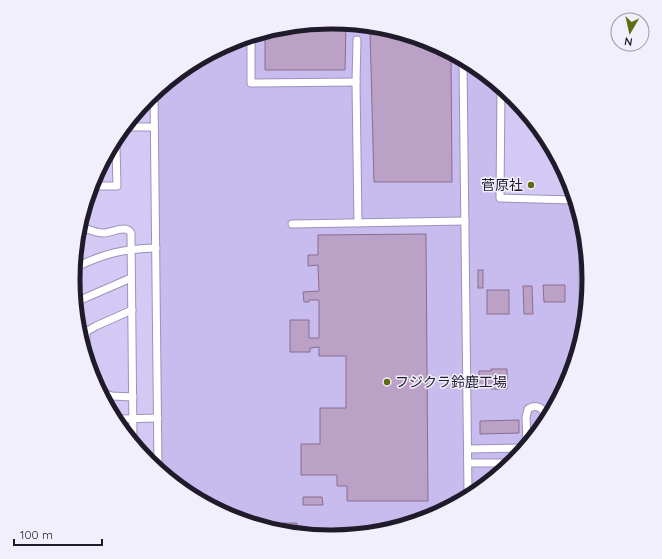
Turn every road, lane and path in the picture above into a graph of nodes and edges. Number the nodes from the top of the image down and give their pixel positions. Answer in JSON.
{"nodes":[{"id":1,"x":357,"y":40,"type":"dead end"},
{"id":2,"x":251,"y":42,"type":"edge"},
{"id":3,"x":463,"y":67,"type":"edge"},
{"id":4,"x":356,"y":82,"type":"junction"},
{"id":5,"x":501,"y":96,"type":"edge"},
{"id":6,"x":154,"y":102,"type":"edge"},
{"id":7,"x":154,"y":126,"type":"junction"},
{"id":8,"x":132,"y":127,"type":"edge"},
{"id":9,"x":116,"y":151,"type":"edge"},
{"id":10,"x":99,"y":186,"type":"edge"},
{"id":11,"x":568,"y":200,"type":"edge"},
{"id":12,"x":465,"y":221,"type":"junction"},
{"id":13,"x":358,"y":223,"type":"junction"},
{"id":14,"x":292,"y":224,"type":"dead end"},
{"id":15,"x":86,"y":228,"type":"edge"},
{"id":16,"x":156,"y":248,"type":"junction"},
{"id":17,"x":131,"y":249,"type":"junction"},
{"id":18,"x":81,"y":265,"type":"edge"},
{"id":19,"x":131,"y":278,"type":"junction"},
{"id":20,"x":81,"y":299,"type":"edge"},
{"id":21,"x":132,"y":310,"type":"junction"},
{"id":22,"x":86,"y":332,"type":"edge"},
{"id":23,"x":109,"y":395,"type":"edge"},
{"id":24,"x":133,"y":397,"type":"junction"},
{"id":25,"x":544,"y":412,"type":"edge"},
{"id":26,"x":134,"y":418,"type":"junction"},
{"id":27,"x":158,"y":418,"type":"junction"},
{"id":28,"x":123,"y":419,"type":"edge"},
{"id":29,"x":133,"y":433,"type":"edge"},
{"id":30,"x":527,"y":436,"type":"edge"},
{"id":31,"x":516,"y":448,"type":"edge"},
{"id":32,"x":468,"y":449,"type":"junction"},
{"id":33,"x":158,"y":461,"type":"edge"},
{"id":34,"x":468,"y":463,"type":"junction"},
{"id":35,"x":501,"y":463,"type":"edge"},
{"id":36,"x":468,"y":489,"type":"edge"}],
"edges":[{"from":1,"to":4,"type":"street"},
{"from":2,"to":4,"type":"street"},
{"from":3,"to":12,"type":"street"},
{"from":4,"to":13,"type":"street"},
{"from":5,"to":11,"type":"street"},
{"from":6,"to":7,"type":"street"},
{"from":7,"to":8,"type":"street"},
{"from":7,"to":16,"type":"street"},
{"from":9,"to":10,"type":"street"},
{"from":12,"to":13,"type":"street"},
{"from":12,"to":32,"type":"street"},
{"from":13,"to":14,"type":"street"},
{"from":15,"to":17,"type":"street"},
{"from":16,"to":17,"type":"street"},
{"from":16,"to":27,"type":"street"},
{"from":17,"to":18,"type":"street"},
{"from":17,"to":19,"type":"street"},
{"from":19,"to":20,"type":"street"},
{"from":19,"to":21,"type":"street"},
{"from":21,"to":22,"type":"street"},
{"from":21,"to":24,"type":"street"},
{"from":23,"to":24,"type":"street"},
{"from":24,"to":26,"type":"street"},
{"from":25,"to":30,"type":"street"},
{"from":26,"to":27,"type":"street"},
{"from":26,"to":28,"type":"street"},
{"from":26,"to":29,"type":"street"},
{"from":27,"to":33,"type":"street"},
{"from":31,"to":32,"type":"street"},
{"from":32,"to":34,"type":"street"},
{"from":34,"to":35,"type":"street"},
{"from":34,"to":36,"type":"street"}]}
